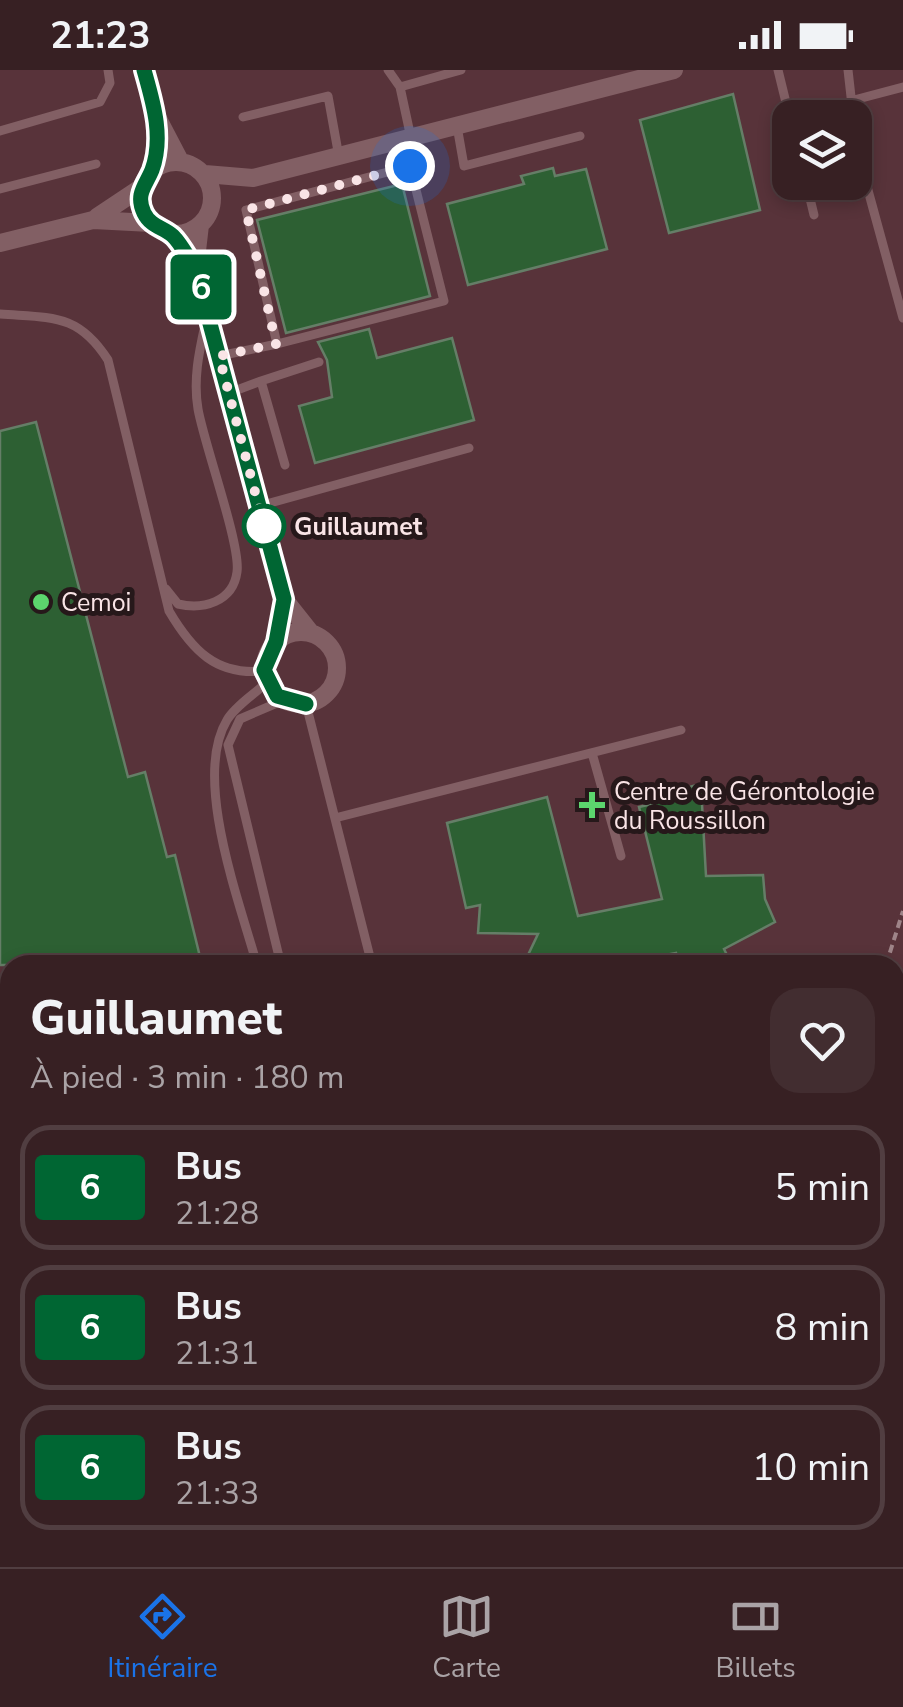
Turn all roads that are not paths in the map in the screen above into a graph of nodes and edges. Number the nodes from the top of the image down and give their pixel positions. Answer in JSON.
{"nodes":[{"id":1,"x":108,"y":70,"type":"edge"},
{"id":2,"x":144,"y":70,"type":"edge"},
{"id":3,"x":388,"y":70,"type":"edge"},
{"id":4,"x":461,"y":70,"type":"edge"},
{"id":5,"x":674,"y":70,"type":"edge"},
{"id":6,"x":778,"y":70,"type":"edge"},
{"id":7,"x":848,"y":70,"type":"edge"},
{"id":8,"x":400,"y":86,"type":"junction"},
{"id":9,"x":903,"y":87,"type":"edge"},
{"id":10,"x":785,"y":100,"type":"edge"},
{"id":11,"x":854,"y":100,"type":"joint"},
{"id":12,"x":157,"y":117,"type":"junction"},
{"id":13,"x":243,"y":117,"type":"dead end"},
{"id":14,"x":457,"y":126,"type":"junction"},
{"id":15,"x":0,"y":132,"type":"edge"},
{"id":16,"x":580,"y":136,"type":"dead end"},
{"id":17,"x":410,"y":138,"type":"junction"},
{"id":18,"x":339,"y":157,"type":"junction"},
{"id":19,"x":180,"y":161,"type":"junction"},
{"id":20,"x":96,"y":164,"type":"dead end"},
{"id":21,"x":204,"y":174,"type":"junction"},
{"id":22,"x":253,"y":178,"type":"junction"},
{"id":23,"x":147,"y":179,"type":"junction"},
{"id":24,"x":0,"y":189,"type":"edge"},
{"id":25,"x":810,"y":200,"type":"edge"},
{"id":26,"x":871,"y":200,"type":"edge"},
{"id":27,"x":211,"y":208,"type":"junction"},
{"id":28,"x":814,"y":214,"type":"dead end"},
{"id":29,"x":93,"y":220,"type":"junction"},
{"id":30,"x":151,"y":223,"type":"junction"},
{"id":31,"x":200,"y":225,"type":"junction"},
{"id":32,"x":170,"y":234,"type":"junction"},
{"id":33,"x":0,"y":244,"type":"edge"},
{"id":34,"x":195,"y":268,"type":"junction"},
{"id":35,"x":208,"y":312,"type":"junction"},
{"id":36,"x":0,"y":314,"type":"edge"},
{"id":37,"x":903,"y":318,"type":"edge"},
{"id":38,"x":276,"y":344,"type":"junction"},
{"id":39,"x":219,"y":356,"type":"junction"},
{"id":40,"x":318,"y":362,"type":"dead end"},
{"id":41,"x":261,"y":381,"type":"junction"},
{"id":42,"x":229,"y":393,"type":"junction"},
{"id":43,"x":469,"y":448,"type":"dead end"},
{"id":44,"x":284,"y":465,"type":"dead end"},
{"id":45,"x":259,"y":506,"type":"junction"},
{"id":46,"x":162,"y":584,"type":"junction"},
{"id":47,"x":284,"y":599,"type":"junction"},
{"id":48,"x":312,"y":633,"type":"junction"},
{"id":49,"x":276,"y":642,"type":"junction"},
{"id":50,"x":266,"y":676,"type":"junction"},
{"id":51,"x":284,"y":700,"type":"junction"},
{"id":52,"x":306,"y":704,"type":"junction"},
{"id":53,"x":680,"y":730,"type":"dead end"},
{"id":54,"x":592,"y":753,"type":"junction"},
{"id":55,"x":335,"y":818,"type":"junction"},
{"id":56,"x":621,"y":856,"type":"dead end"},
{"id":57,"x":254,"y":955,"type":"edge"},
{"id":58,"x":279,"y":955,"type":"edge"},
{"id":59,"x":369,"y":955,"type":"edge"},
{"id":60,"x":0,"y":1102,"type":"edge"},
{"id":61,"x":0,"y":1130,"type":"edge"}],
"edges":[{"from":1,"to":15,"type":"lane"},
{"from":2,"to":12,"type":"street"},
{"from":3,"to":8,"type":"lane"},
{"from":4,"to":8,"type":"lane"},
{"from":5,"to":14,"type":"street"},
{"from":6,"to":10,"type":"lane"},
{"from":7,"to":11,"type":"lane"},
{"from":8,"to":17,"type":"lane"},
{"from":9,"to":11,"type":"lane"},
{"from":12,"to":19,"type":"street"},
{"from":12,"to":23,"type":"street"},
{"from":13,"to":18,"type":"lane"},
{"from":14,"to":16,"type":"lane"},
{"from":14,"to":17,"type":"street"},
{"from":17,"to":18,"type":"street"},
{"from":18,"to":22,"type":"street"},
{"from":19,"to":21,"type":"street"},
{"from":19,"to":23,"type":"street"},
{"from":20,"to":24,"type":"lane"},
{"from":21,"to":22,"type":"street"},
{"from":21,"to":27,"type":"street"},
{"from":22,"to":27,"type":"street"},
{"from":23,"to":29,"type":"street"},
{"from":23,"to":30,"type":"street"},
{"from":25,"to":28,"type":"lane"},
{"from":26,"to":37,"type":"lane"},
{"from":27,"to":31,"type":"street"},
{"from":29,"to":30,"type":"street"},
{"from":29,"to":33,"type":"street"},
{"from":30,"to":32,"type":"street"},
{"from":31,"to":32,"type":"street"},
{"from":31,"to":34,"type":"street"},
{"from":32,"to":34,"type":"street"},
{"from":34,"to":35,"type":"street"},
{"from":35,"to":39,"type":"street"},
{"from":35,"to":46,"type":"lane"},
{"from":36,"to":46,"type":"lane"},
{"from":38,"to":38,"type":"lane"},
{"from":38,"to":39,"type":"lane"},
{"from":39,"to":42,"type":"street"},
{"from":40,"to":41,"type":"lane"},
{"from":41,"to":42,"type":"lane"},
{"from":41,"to":44,"type":"lane"},
{"from":42,"to":45,"type":"street"},
{"from":43,"to":45,"type":"lane"},
{"from":45,"to":47,"type":"street"},
{"from":46,"to":50,"type":"lane"},
{"from":47,"to":48,"type":"street"},
{"from":47,"to":49,"type":"street"},
{"from":48,"to":49,"type":"street"},
{"from":48,"to":52,"type":"street"},
{"from":49,"to":50,"type":"street"},
{"from":50,"to":51,"type":"street"},
{"from":50,"to":57,"type":"lane"},
{"from":51,"to":52,"type":"street"},
{"from":51,"to":58,"type":"lane"},
{"from":52,"to":55,"type":"lane"},
{"from":53,"to":54,"type":"lane"},
{"from":54,"to":55,"type":"lane"},
{"from":54,"to":56,"type":"lane"},
{"from":55,"to":59,"type":"lane"},
{"from":60,"to":61,"type":"lane"}]}
